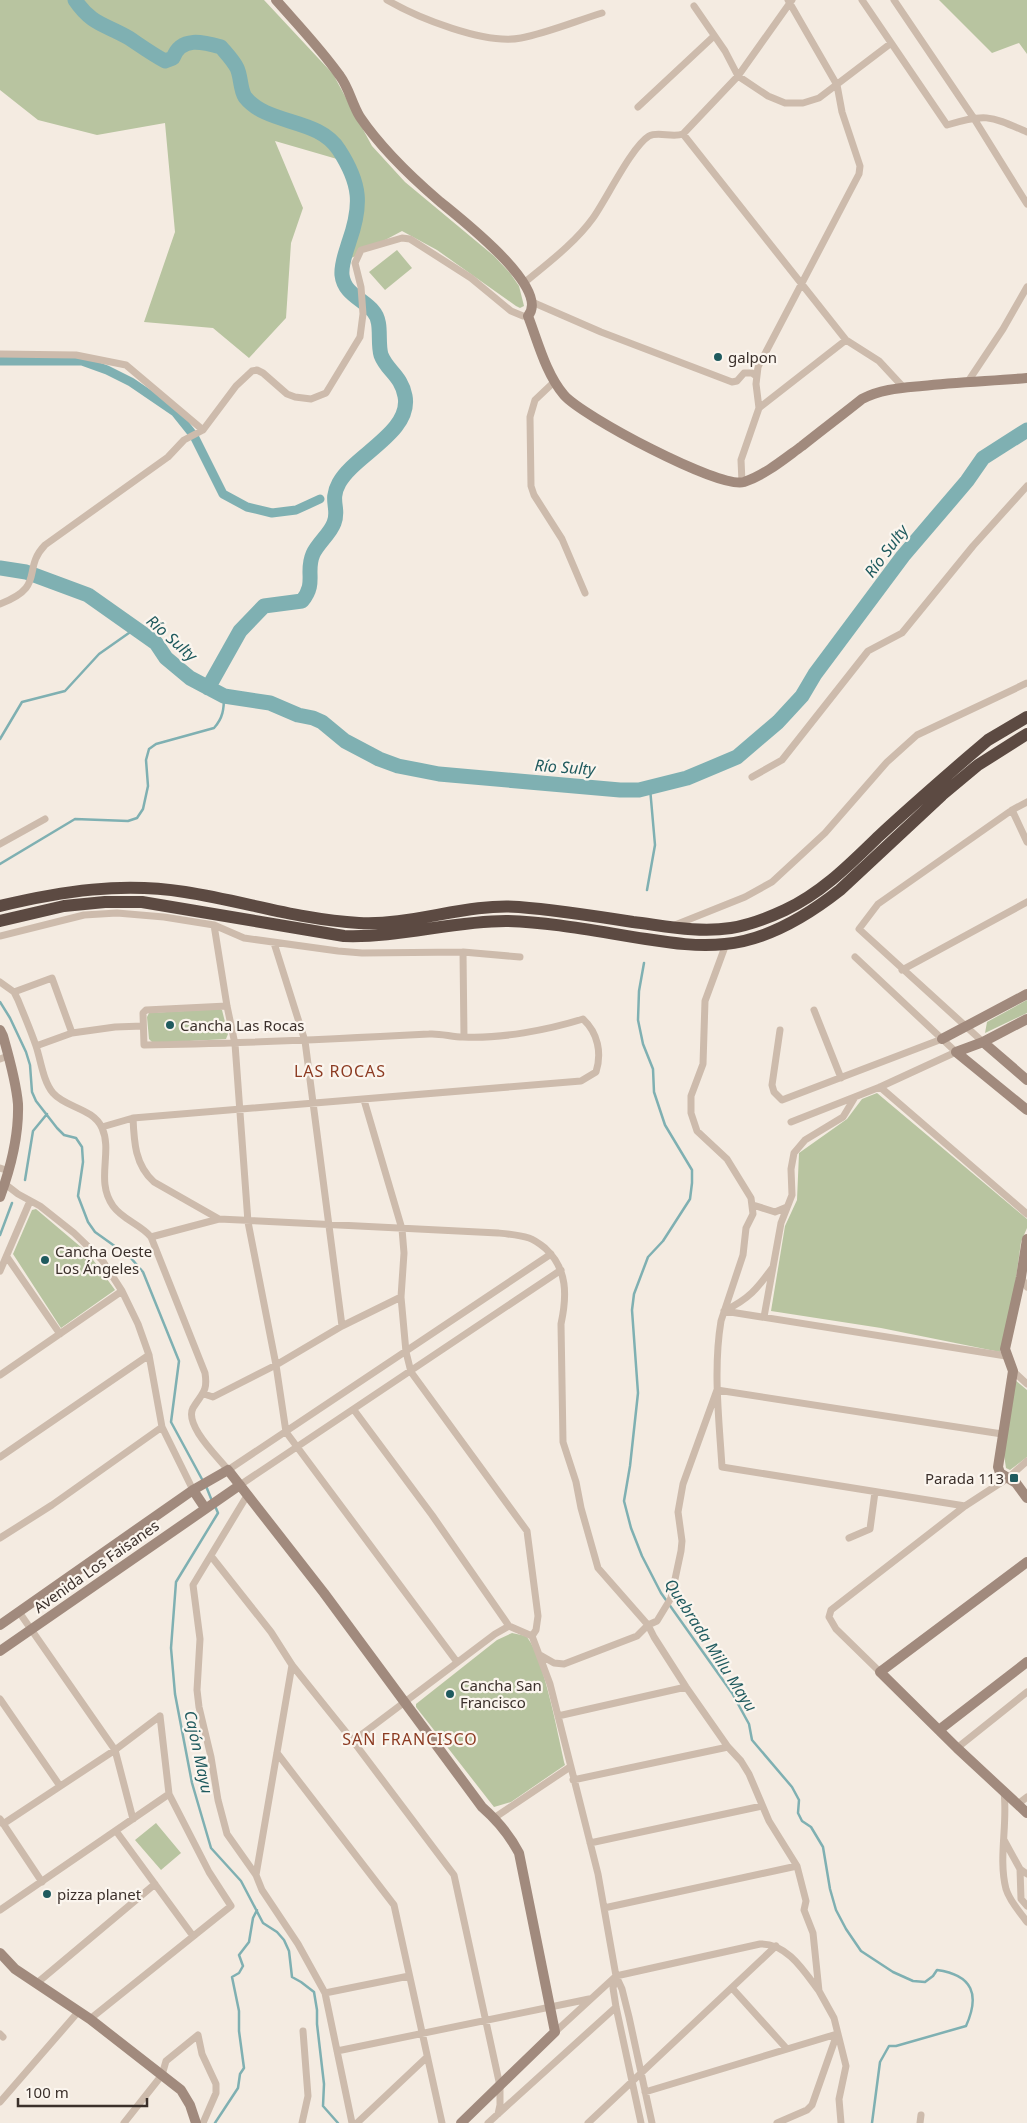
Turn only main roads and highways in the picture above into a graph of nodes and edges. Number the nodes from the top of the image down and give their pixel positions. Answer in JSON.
{"nodes":[{"id":1,"x":1027,"y":717,"type":"edge"},
{"id":2,"x":1027,"y":734,"type":"edge"},
{"id":3,"x":0,"y":906,"type":"edge"},
{"id":4,"x":0,"y":920,"type":"edge"}],
"edges":[{"from":1,"to":3,"type":"highway"},
{"from":2,"to":4,"type":"highway"}]}
